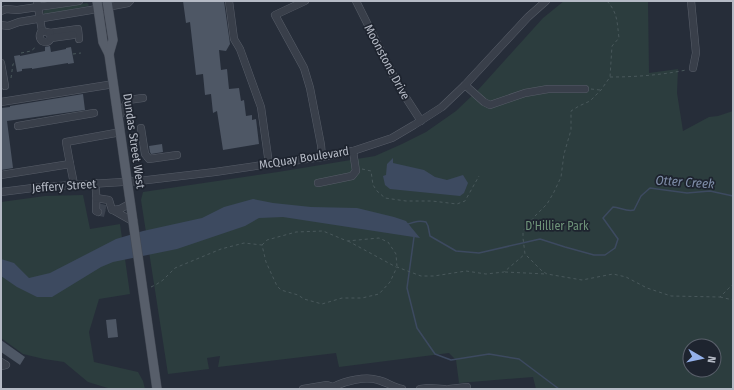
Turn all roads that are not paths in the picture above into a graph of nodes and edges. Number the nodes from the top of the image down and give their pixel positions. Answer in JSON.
{"nodes":[{"id":1,"x":79,"y":1,"type":"edge"},
{"id":2,"x":130,"y":1,"type":"edge"},
{"id":3,"x":229,"y":1,"type":"edge"},
{"id":4,"x":305,"y":1,"type":"edge"},
{"id":5,"x":356,"y":1,"type":"edge"},
{"id":6,"x":546,"y":1,"type":"edge"},
{"id":7,"x":691,"y":1,"type":"edge"},
{"id":8,"x":38,"y":4,"type":"edge"},
{"id":9,"x":108,"y":4,"type":"edge"},
{"id":10,"x":98,"y":5,"type":"edge"},
{"id":11,"x":1,"y":11,"type":"edge"},
{"id":12,"x":40,"y":18,"type":"junction"},
{"id":13,"x":1,"y":25,"type":"edge"},
{"id":14,"x":42,"y":31,"type":"junction"},
{"id":15,"x":51,"y":35,"type":"junction"},
{"id":16,"x":76,"y":37,"type":"dead end"},
{"id":17,"x":109,"y":54,"type":"junction"},
{"id":18,"x":1,"y":63,"type":"edge"},
{"id":19,"x":693,"y":68,"type":"road end"},
{"id":20,"x":114,"y":84,"type":"junction"},
{"id":21,"x":465,"y":85,"type":"junction"},
{"id":22,"x":5,"y":86,"type":"dead end"},
{"id":23,"x":585,"y":89,"type":"road end"},
{"id":24,"x":143,"y":98,"type":"dead end"},
{"id":25,"x":1,"y":102,"type":"edge"},
{"id":26,"x":94,"y":113,"type":"dead end"},
{"id":27,"x":119,"y":117,"type":"junction"},
{"id":28,"x":421,"y":121,"type":"junction"},
{"id":29,"x":18,"y":126,"type":"dead end"},
{"id":30,"x":140,"y":128,"type":"dead end"},
{"id":31,"x":121,"y":132,"type":"junction"},
{"id":32,"x":353,"y":151,"type":"junction"},
{"id":33,"x":177,"y":155,"type":"dead end"},
{"id":34,"x":322,"y":157,"type":"junction"},
{"id":35,"x":70,"y":164,"type":"junction"},
{"id":36,"x":269,"y":164,"type":"junction"},
{"id":37,"x":1,"y":175,"type":"edge"},
{"id":38,"x":128,"y":181,"type":"junction"},
{"id":39,"x":95,"y":183,"type":"junction"},
{"id":40,"x":318,"y":183,"type":"dead end"},
{"id":41,"x":74,"y":184,"type":"junction"},
{"id":42,"x":1,"y":192,"type":"edge"},
{"id":43,"x":96,"y":198,"type":"junction"},
{"id":44,"x":131,"y":203,"type":"junction"},
{"id":45,"x":104,"y":210,"type":"junction"},
{"id":46,"x":134,"y":227,"type":"junction"},
{"id":47,"x":1,"y":362,"type":"edge"},
{"id":48,"x":1,"y":366,"type":"edge"},
{"id":49,"x":467,"y":387,"type":"dead end"},
{"id":50,"x":333,"y":388,"type":"edge"},
{"id":51,"x":157,"y":389,"type":"edge"},
{"id":52,"x":304,"y":389,"type":"edge"},
{"id":53,"x":402,"y":389,"type":"edge"},
{"id":54,"x":420,"y":389,"type":"edge"},
{"id":55,"x":444,"y":389,"type":"edge"},
{"id":56,"x":449,"y":389,"type":"edge"}],
"edges":[{"from":1,"to":8,"type":"street"},
{"from":2,"to":9,"type":"street"},
{"from":3,"to":36,"type":"street"},
{"from":4,"to":34,"type":"street"},
{"from":5,"to":28,"type":"street","name":"Moonstone Drive"},
{"from":6,"to":21,"type":"street","name":"McQuay Boulevard"},
{"from":7,"to":19,"type":"street"},
{"from":8,"to":11,"type":"street"},
{"from":8,"to":12,"type":"street"},
{"from":9,"to":10,"type":"street"},
{"from":9,"to":17,"type":"main road","name":"Dundas Street West"},
{"from":10,"to":12,"type":"street"},
{"from":10,"to":17,"type":"main road","name":"Dundas Street West"},
{"from":12,"to":13,"type":"street"},
{"from":12,"to":14,"type":"street"},
{"from":14,"to":15,"type":"street"},
{"from":14,"to":15,"type":"street"},
{"from":15,"to":16,"type":"street"},
{"from":17,"to":20,"type":"main road","name":"Dundas Street West"},
{"from":18,"to":22,"type":"street"},
{"from":20,"to":25,"type":"street"},
{"from":20,"to":27,"type":"main road","name":"Dundas Street West"},
{"from":21,"to":23,"type":"street"},
{"from":21,"to":28,"type":"street","name":"McQuay Boulevard"},
{"from":24,"to":27,"type":"street"},
{"from":26,"to":29,"type":"street"},
{"from":27,"to":31,"type":"main road","name":"Dundas Street West"},
{"from":28,"to":32,"type":"street","name":"McQuay Boulevard"},
{"from":30,"to":33,"type":"street"},
{"from":31,"to":35,"type":"street"},
{"from":31,"to":38,"type":"main road","name":"Dundas Street West"},
{"from":32,"to":34,"type":"street","name":"McQuay Boulevard"},
{"from":32,"to":40,"type":"street"},
{"from":34,"to":36,"type":"street","name":"McQuay Boulevard"},
{"from":35,"to":37,"type":"street"},
{"from":35,"to":41,"type":"street"},
{"from":36,"to":38,"type":"street","name":"McQuay Boulevard"},
{"from":38,"to":39,"type":"street","name":"Jeffery Street"},
{"from":38,"to":44,"type":"main road","name":"Dundas Street West"},
{"from":39,"to":41,"type":"street","name":"Jeffery Street"},
{"from":39,"to":43,"type":"street"},
{"from":41,"to":42,"type":"street","name":"Jeffery Street"},
{"from":43,"to":45,"type":"street"},
{"from":43,"to":45,"type":"street"},
{"from":44,"to":45,"type":"street"},
{"from":44,"to":46,"type":"main road","name":"Dundas Street West"},
{"from":45,"to":46,"type":"street"},
{"from":46,"to":51,"type":"main road","name":"Dundas Street West"},
{"from":47,"to":48,"type":"street"},
{"from":49,"to":56,"type":"street"},
{"from":50,"to":52,"type":"street"},
{"from":50,"to":53,"type":"street"},
{"from":54,"to":55,"type":"street"}]}
